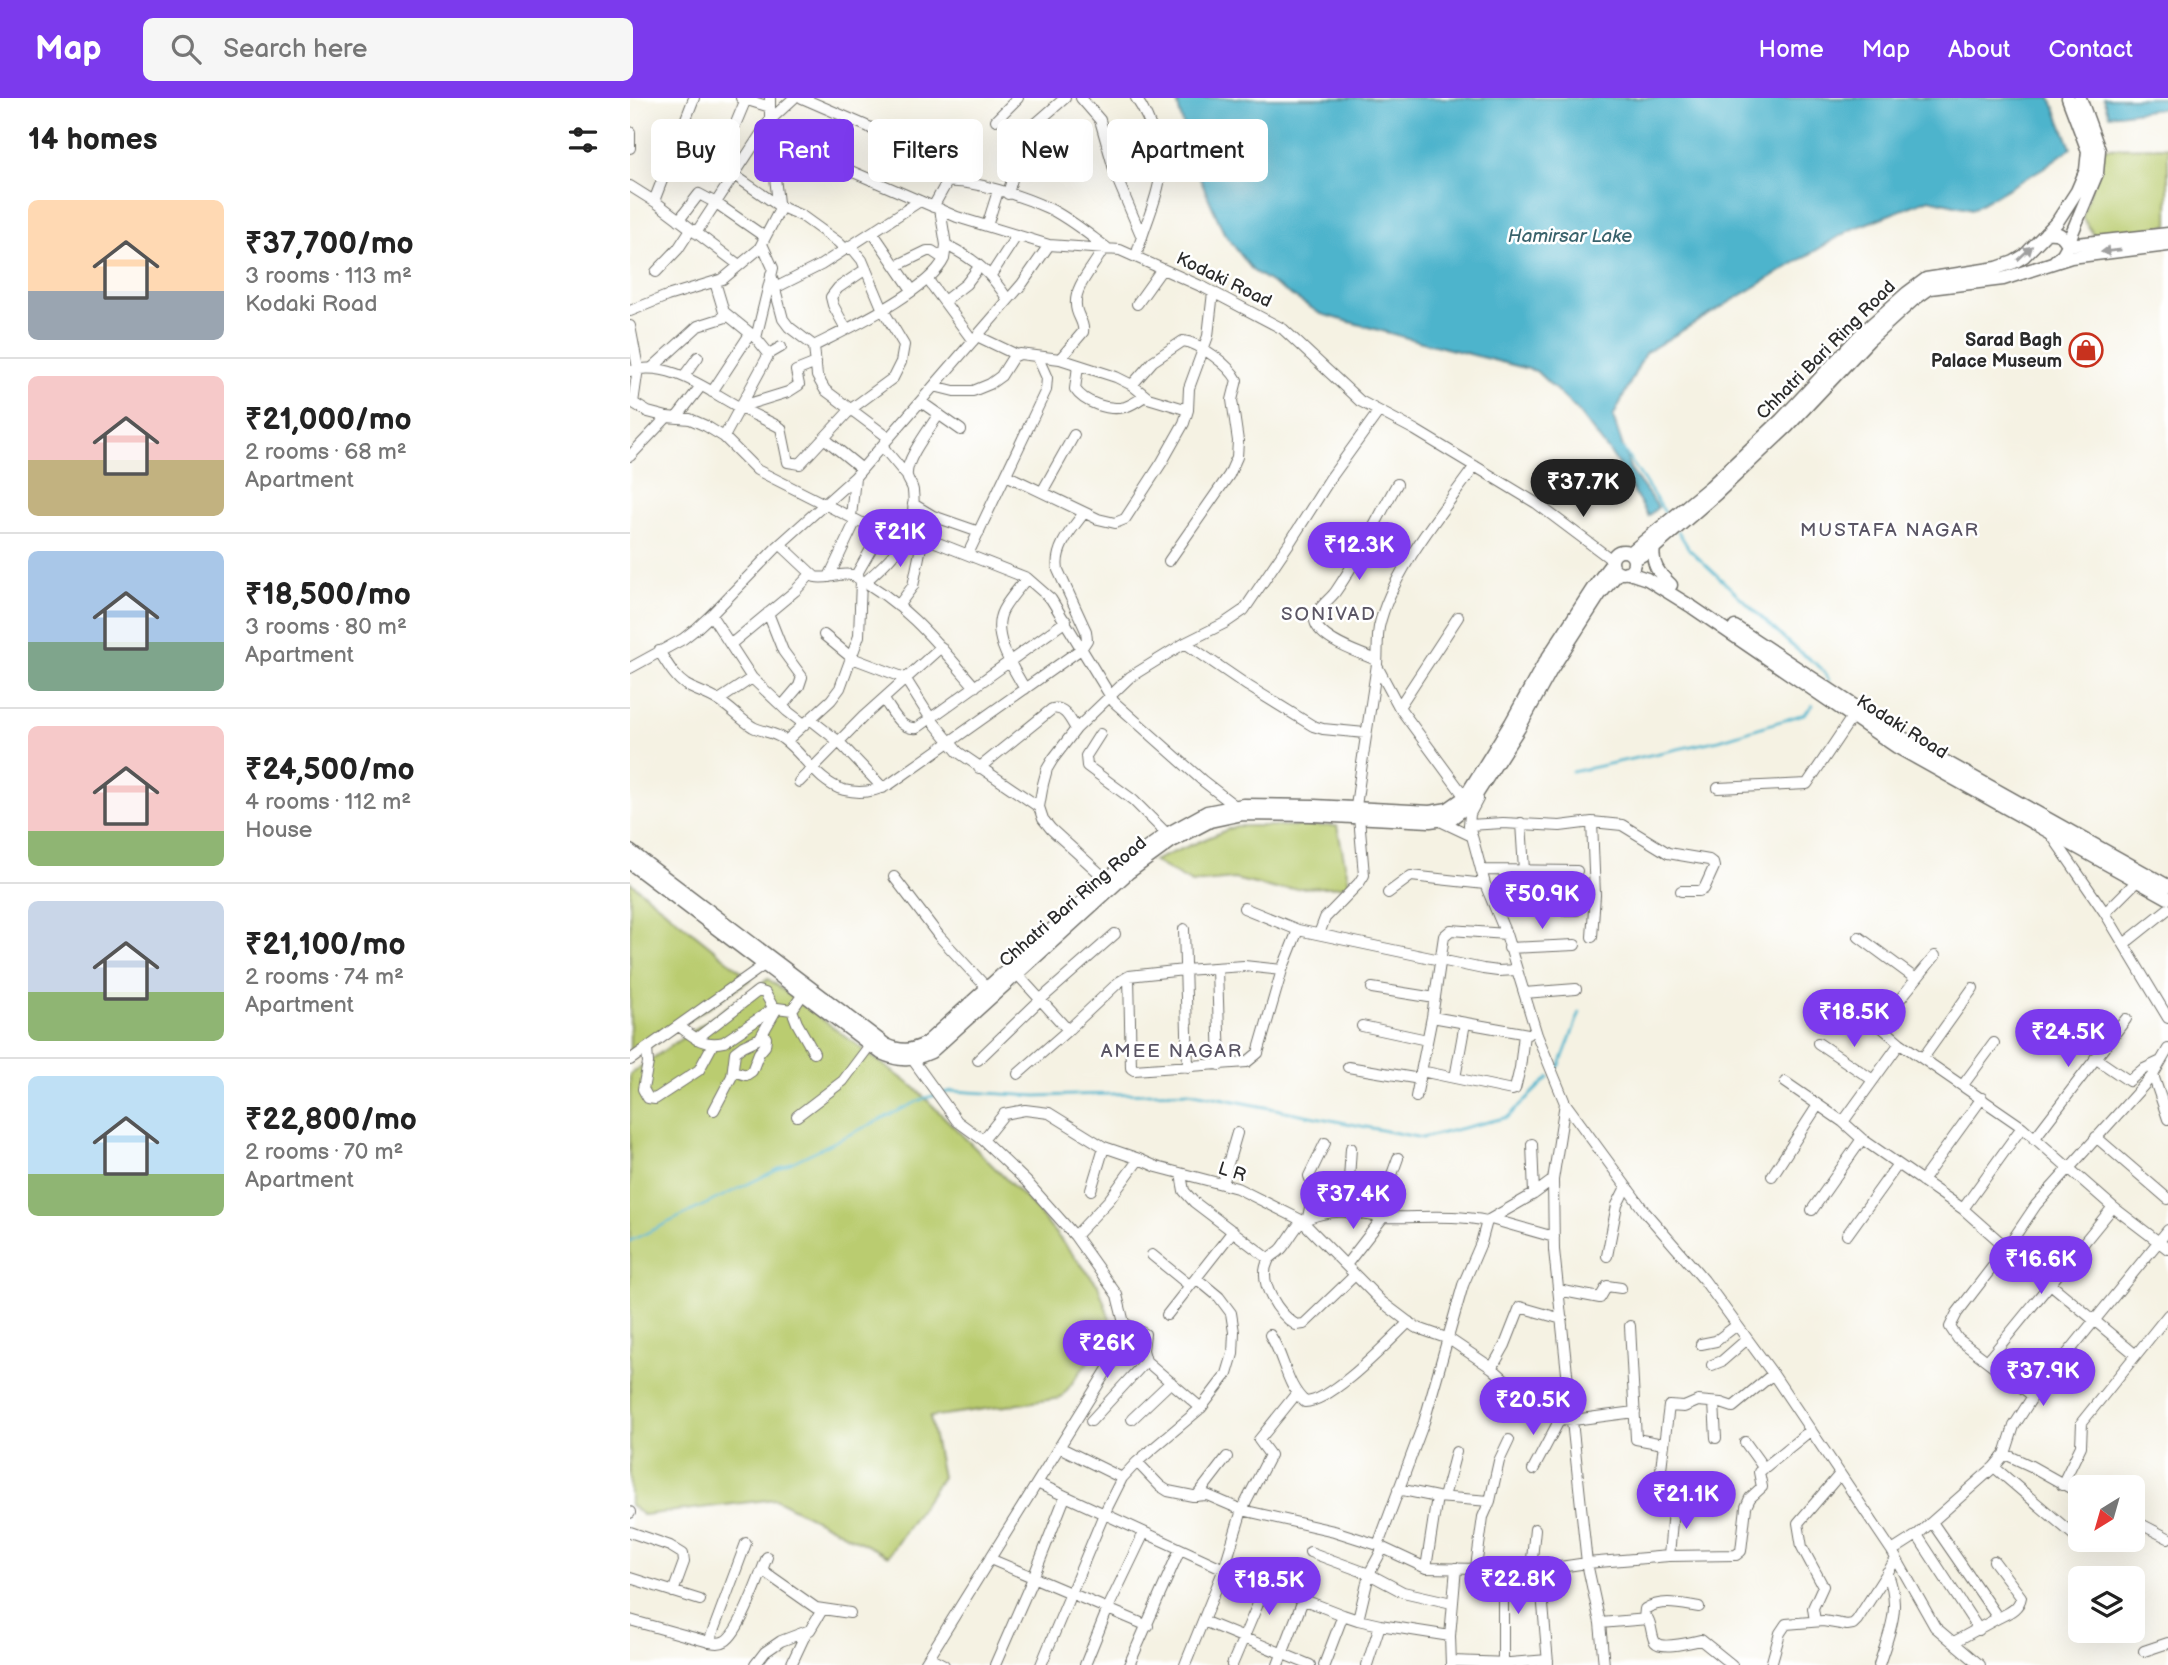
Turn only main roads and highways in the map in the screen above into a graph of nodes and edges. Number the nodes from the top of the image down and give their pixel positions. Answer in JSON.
{"nodes":[{"id":1,"x":2068,"y":98,"type":"edge"},
{"id":2,"x":2080,"y":98,"type":"edge"},
{"id":3,"x":2046,"y":233,"type":"junction"},
{"id":4,"x":2168,"y":234,"type":"edge"},
{"id":5,"x":2068,"y":245,"type":"junction"},
{"id":6,"x":2168,"y":245,"type":"edge"},
{"id":7,"x":2050,"y":263,"type":"junction"},
{"id":8,"x":1654,"y":548,"type":"junction"},
{"id":9,"x":1623,"y":562,"type":"junction"},
{"id":10,"x":1671,"y":585,"type":"junction"},
{"id":11,"x":1240,"y":810,"type":"junction"},
{"id":12,"x":1358,"y":812,"type":"junction"},
{"id":13,"x":630,"y":851,"type":"edge"},
{"id":14,"x":630,"y":863,"type":"edge"},
{"id":15,"x":2168,"y":886,"type":"edge"},
{"id":16,"x":2168,"y":898,"type":"edge"}],
"edges":[{"from":1,"to":3,"type":"main road","name":"Chhatri Bari Ring Road"},
{"from":2,"to":5,"type":"main road"},
{"from":3,"to":5,"type":"main road"},
{"from":9,"to":3,"type":"main road","name":"Chhatri Bari Ring Road","one_way":true},
{"from":4,"to":5,"type":"main road"},
{"from":5,"to":7,"type":"main road"},
{"from":6,"to":7,"type":"main road","name":"Chhatri Bari Ring Road","one_way":true},
{"from":7,"to":8,"type":"main road","name":"Chhatri Bari Ring Road"},
{"from":8,"to":9,"type":"main road","name":"Chhatri Bari Ring Road"},
{"from":8,"to":10,"type":"main road","name":"Kodaki Road"},
{"from":9,"to":10,"type":"main road","name":"Kodaki Road"},
{"from":9,"to":12,"type":"main road","name":"Chhatri Bari Ring Road"},
{"from":9,"to":12,"type":"main road","name":"Chhatri Bari Ring Road"},
{"from":9,"to":16,"type":"main road","name":"Kodaki Road"},
{"from":10,"to":15,"type":"main road","name":"Kodaki Road"},
{"from":11,"to":12,"type":"main road","name":"Chhatri Bari Ring Road"},
{"from":11,"to":13,"type":"main road","name":"Chhatri Bari Ring Road"},
{"from":11,"to":14,"type":"main road","name":"Chhatri Bari Ring Road"}]}
